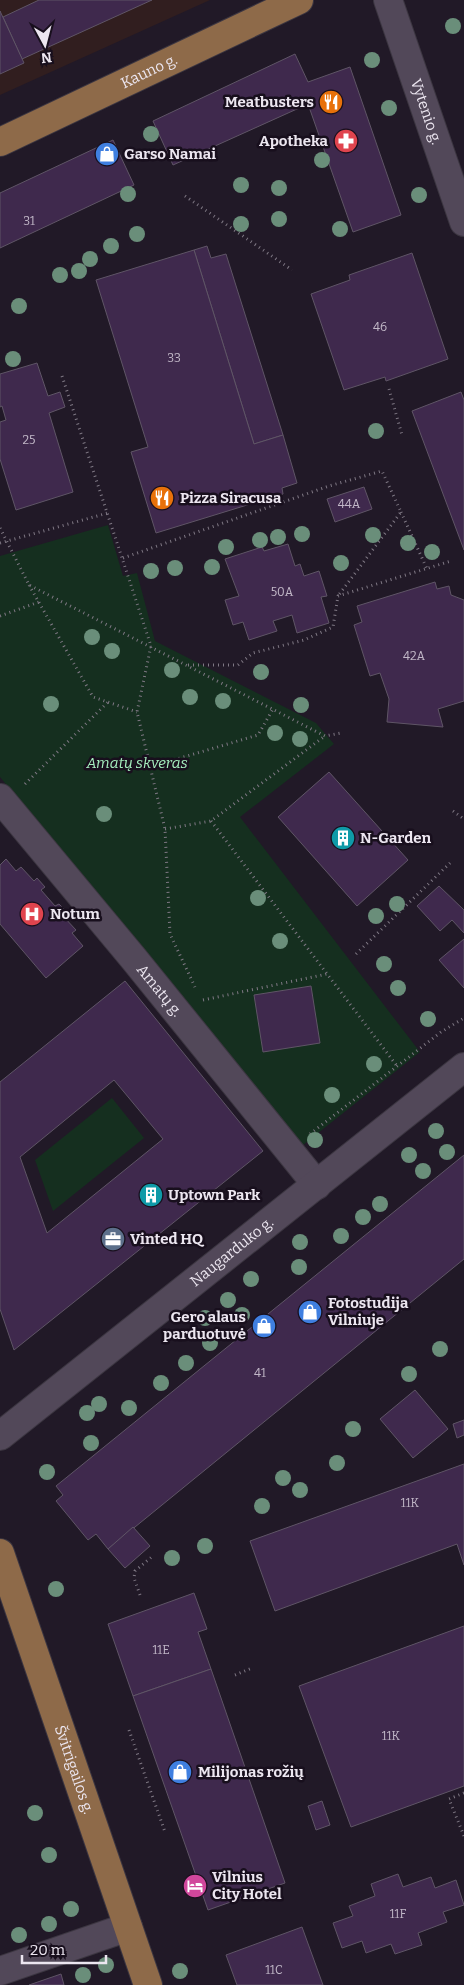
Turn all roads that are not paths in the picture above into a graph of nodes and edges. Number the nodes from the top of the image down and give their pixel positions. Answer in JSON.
{"nodes":[{"id":1,"x":299,"y":0,"type":"edge"},
{"id":2,"x":388,"y":0,"type":"edge"},
{"id":3,"x":0,"y":142,"type":"edge"},
{"id":4,"x":464,"y":222,"type":"edge"},
{"id":5,"x":3,"y":801,"type":"edge"},
{"id":6,"x":464,"y":1067,"type":"edge"},
{"id":7,"x":317,"y":1185,"type":"junction"},
{"id":8,"x":0,"y":1436,"type":"edge"},
{"id":9,"x":0,"y":1553,"type":"edge"},
{"id":10,"x":128,"y":1927,"type":"junction"},
{"id":11,"x":0,"y":1971,"type":"edge"},
{"id":12,"x":148,"y":1985,"type":"edge"}],
"edges":[{"from":1,"to":3,"type":"main road","name":"Kauno g."},
{"from":2,"to":4,"type":"street","name":"Vytenio g."},
{"from":5,"to":7,"type":"street","name":"Amatų g."},
{"from":6,"to":7,"type":"street","name":"Naugarduko g."},
{"from":7,"to":8,"type":"street","name":"Naugarduko g."},
{"from":9,"to":10,"type":"main road","name":"Švitrigailos g."},
{"from":10,"to":11,"type":"street"},
{"from":10,"to":12,"type":"main road","name":"Švitrigailos g."}]}
